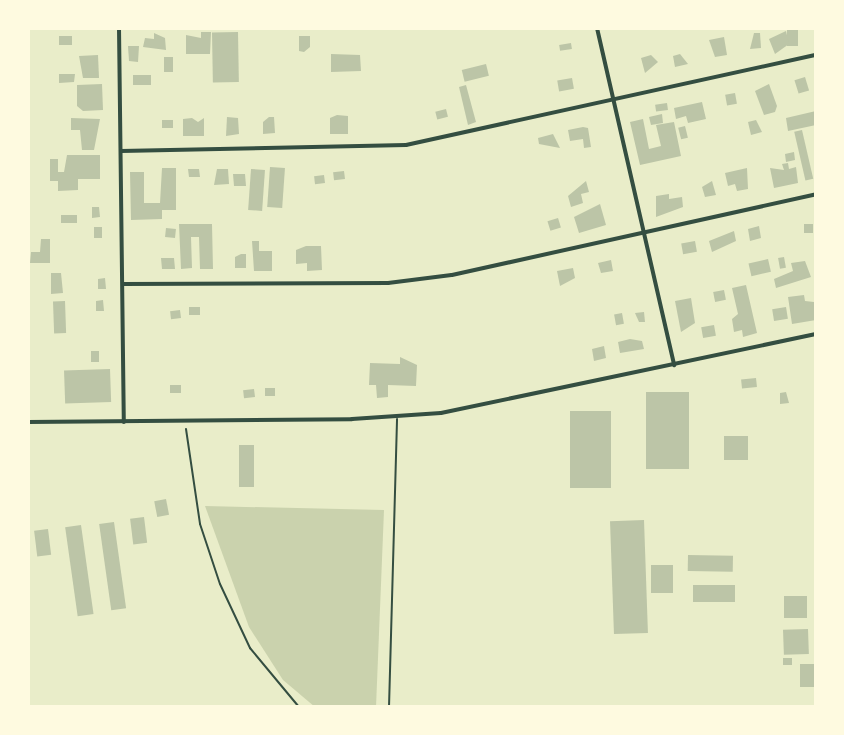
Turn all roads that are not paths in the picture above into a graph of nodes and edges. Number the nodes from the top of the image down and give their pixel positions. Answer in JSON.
{"nodes":[{"id":1,"x":119,"y":28,"type":"edge"},
{"id":2,"x":597,"y":28,"type":"edge"},
{"id":3,"x":816,"y":55,"type":"edge"},
{"id":4,"x":613,"y":103,"type":"junction"},
{"id":5,"x":121,"y":151,"type":"junction"},
{"id":6,"x":816,"y":194,"type":"edge"},
{"id":7,"x":641,"y":231,"type":"junction"},
{"id":8,"x":123,"y":284,"type":"junction"},
{"id":9,"x":816,"y":334,"type":"edge"},
{"id":10,"x":674,"y":365,"type":"junction"},
{"id":11,"x":397,"y":418,"type":"junction"},
{"id":12,"x":28,"y":422,"type":"edge"},
{"id":13,"x":124,"y":422,"type":"junction"},
{"id":14,"x":389,"y":707,"type":"edge"}],
"edges":[{"from":1,"to":5,"type":"street"},
{"from":2,"to":4,"type":"street"},
{"from":3,"to":4,"type":"street"},
{"from":4,"to":5,"type":"street"},
{"from":4,"to":7,"type":"street"},
{"from":5,"to":8,"type":"street"},
{"from":6,"to":7,"type":"street"},
{"from":7,"to":8,"type":"street"},
{"from":7,"to":10,"type":"street"},
{"from":8,"to":13,"type":"street"},
{"from":9,"to":10,"type":"street"},
{"from":10,"to":11,"type":"street"},
{"from":11,"to":13,"type":"street"},
{"from":11,"to":14,"type":"lane"},
{"from":12,"to":13,"type":"street"}]}
